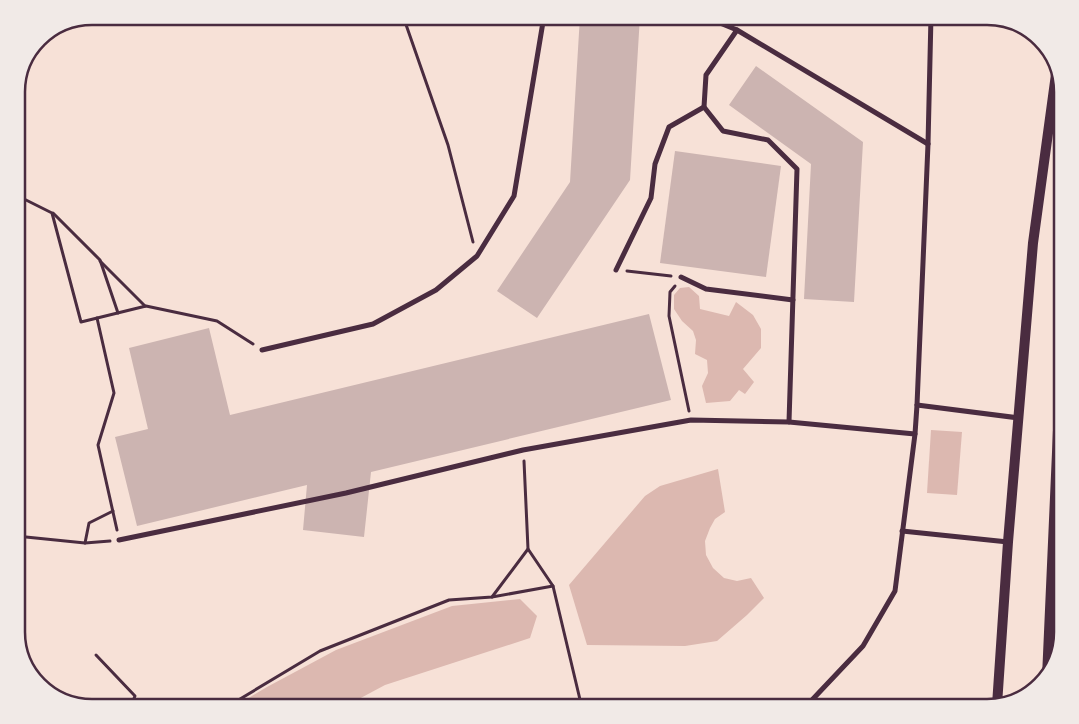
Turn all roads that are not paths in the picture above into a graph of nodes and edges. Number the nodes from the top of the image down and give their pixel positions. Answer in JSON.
{"nodes":[{"id":1,"x":542,"y":25,"type":"edge"},
{"id":2,"x":725,"y":25,"type":"edge"},
{"id":3,"x":931,"y":25,"type":"edge"},
{"id":4,"x":737,"y":30,"type":"junction"},
{"id":5,"x":1054,"y":91,"type":"edge"},
{"id":6,"x":704,"y":107,"type":"junction"},
{"id":7,"x":928,"y":144,"type":"junction"},
{"id":8,"x":616,"y":270,"type":"road end"},
{"id":9,"x":681,"y":277,"type":"road end"},
{"id":10,"x":793,"y":300,"type":"junction"},
{"id":11,"x":262,"y":350,"type":"road end"},
{"id":12,"x":917,"y":405,"type":"junction"},
{"id":13,"x":1019,"y":418,"type":"junction"},
{"id":14,"x":789,"y":422,"type":"junction"},
{"id":15,"x":915,"y":434,"type":"junction"},
{"id":16,"x":1054,"y":520,"type":"edge"},
{"id":17,"x":902,"y":531,"type":"junction"},
{"id":18,"x":119,"y":540,"type":"road end"},
{"id":19,"x":1008,"y":542,"type":"junction"},
{"id":20,"x":1048,"y":659,"type":"edge"},
{"id":21,"x":997,"y":698,"type":"edge"},
{"id":22,"x":813,"y":699,"type":"edge"}],
"edges":[{"from":1,"to":11,"type":"street"},
{"from":2,"to":4,"type":"street"},
{"from":3,"to":7,"type":"street"},
{"from":4,"to":6,"type":"street"},
{"from":4,"to":7,"type":"street"},
{"from":5,"to":13,"type":"main road"},
{"from":6,"to":8,"type":"street"},
{"from":6,"to":10,"type":"street"},
{"from":7,"to":12,"type":"street"},
{"from":9,"to":10,"type":"street"},
{"from":10,"to":14,"type":"street"},
{"from":12,"to":13,"type":"street"},
{"from":12,"to":15,"type":"street"},
{"from":13,"to":19,"type":"main road"},
{"from":14,"to":15,"type":"street"},
{"from":14,"to":18,"type":"street"},
{"from":15,"to":17,"type":"street"},
{"from":16,"to":20,"type":"main road"},
{"from":17,"to":19,"type":"street"},
{"from":17,"to":22,"type":"street"},
{"from":19,"to":21,"type":"main road"}]}
